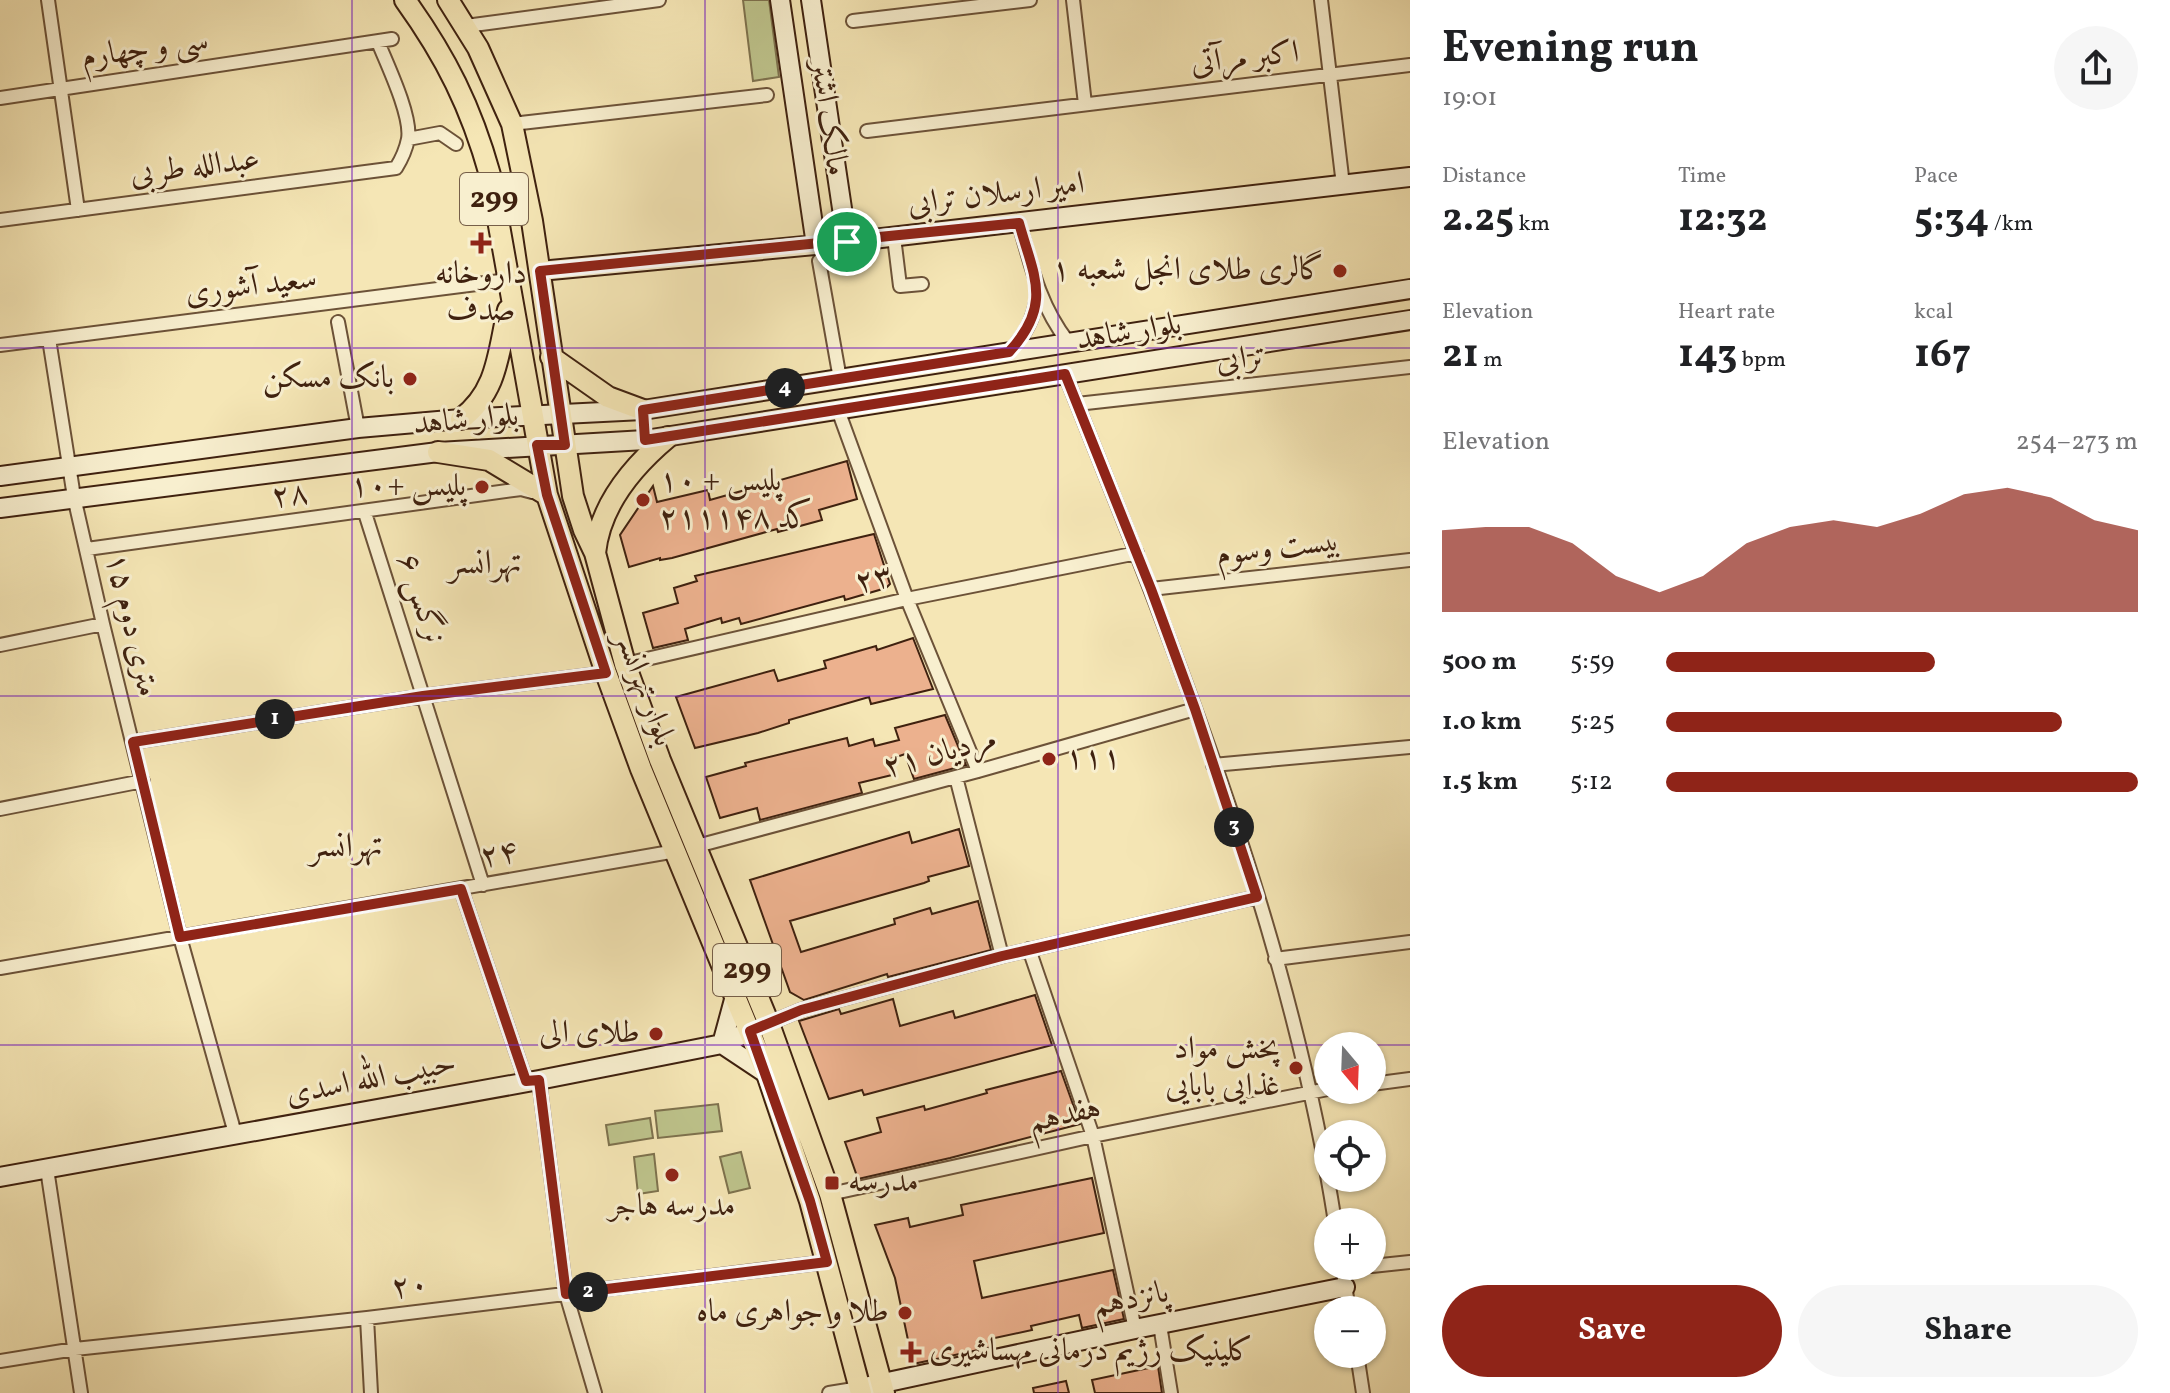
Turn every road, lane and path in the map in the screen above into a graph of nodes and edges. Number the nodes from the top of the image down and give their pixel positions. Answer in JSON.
{"nodes":[{"id":1,"x":48,"y":0,"type":"edge"},
{"id":2,"x":405,"y":0,"type":"edge"},
{"id":3,"x":448,"y":0,"type":"edge"},
{"id":4,"x":659,"y":0,"type":"edge"},
{"id":5,"x":780,"y":0,"type":"edge"},
{"id":6,"x":811,"y":0,"type":"edge"},
{"id":7,"x":1030,"y":0,"type":"edge"},
{"id":8,"x":1073,"y":0,"type":"edge"},
{"id":9,"x":1321,"y":0,"type":"edge"},
{"id":10,"x":853,"y":21,"type":"dead end"},
{"id":11,"x":466,"y":26,"type":"junction"},
{"id":12,"x":392,"y":39,"type":"dead end"},
{"id":13,"x":378,"y":42,"type":"junction"},
{"id":14,"x":1410,"y":65,"type":"edge"},
{"id":15,"x":1330,"y":76,"type":"junction"},
{"id":16,"x":61,"y":89,"type":"junction"},
{"id":17,"x":767,"y":95,"type":"dead end"},
{"id":18,"x":0,"y":98,"type":"edge"},
{"id":19,"x":1085,"y":104,"type":"junction"},
{"id":20,"x":512,"y":124,"type":"junction"},
{"id":21,"x":867,"y":131,"type":"dead end"},
{"id":22,"x":408,"y":139,"type":"junction"},
{"id":23,"x":456,"y":144,"type":"dead end"},
{"id":24,"x":1410,"y":177,"type":"edge"},
{"id":25,"x":1343,"y":185,"type":"junction"},
{"id":26,"x":78,"y":210,"type":"junction"},
{"id":27,"x":0,"y":220,"type":"edge"},
{"id":28,"x":1019,"y":223,"type":"junction"},
{"id":29,"x":894,"y":237,"type":"junction"},
{"id":30,"x":847,"y":242,"type":"junction"},
{"id":31,"x":818,"y":253,"type":"junction"},
{"id":32,"x":540,"y":271,"type":"junction"},
{"id":33,"x":922,"y":284,"type":"dead end"},
{"id":34,"x":509,"y":289,"type":"junction"},
{"id":35,"x":1410,"y":289,"type":"edge"},
{"id":36,"x":1038,"y":292,"type":"junction"},
{"id":37,"x":1410,"y":320,"type":"edge"},
{"id":38,"x":338,"y":322,"type":"dead end"},
{"id":39,"x":49,"y":339,"type":"junction"},
{"id":40,"x":1068,"y":342,"type":"junction"},
{"id":41,"x":0,"y":345,"type":"edge"},
{"id":42,"x":1009,"y":352,"type":"junction"},
{"id":43,"x":551,"y":357,"type":"junction"},
{"id":44,"x":1410,"y":367,"type":"edge"},
{"id":45,"x":1065,"y":374,"type":"junction"},
{"id":46,"x":840,"y":379,"type":"junction"},
{"id":47,"x":1077,"y":404,"type":"junction"},
{"id":48,"x":643,"y":410,"type":"junction"},
{"id":49,"x":838,"y":410,"type":"junction"},
{"id":50,"x":532,"y":416,"type":"junction"},
{"id":51,"x":561,"y":416,"type":"junction"},
{"id":52,"x":461,"y":419,"type":"junction"},
{"id":53,"x":358,"y":428,"type":"junction"},
{"id":54,"x":668,"y":437,"type":"junction"},
{"id":55,"x":645,"y":440,"type":"junction"},
{"id":56,"x":537,"y":445,"type":"junction"},
{"id":57,"x":565,"y":445,"type":"junction"},
{"id":58,"x":438,"y":452,"type":"junction"},
{"id":59,"x":68,"y":466,"type":"junction"},
{"id":60,"x":0,"y":476,"type":"edge"},
{"id":61,"x":547,"y":495,"type":"junction"},
{"id":62,"x":74,"y":497,"type":"junction"},
{"id":63,"x":0,"y":508,"type":"edge"},
{"id":64,"x":365,"y":513,"type":"junction"},
{"id":65,"x":87,"y":549,"type":"junction"},
{"id":66,"x":595,"y":553,"type":"junction"},
{"id":67,"x":1137,"y":553,"type":"junction"},
{"id":68,"x":1410,"y":560,"type":"edge"},
{"id":69,"x":1151,"y":589,"type":"junction"},
{"id":70,"x":907,"y":599,"type":"junction"},
{"id":71,"x":103,"y":624,"type":"junction"},
{"id":72,"x":0,"y":645,"type":"edge"},
{"id":73,"x":625,"y":664,"type":"junction"},
{"id":74,"x":606,"y":673,"type":"junction"},
{"id":75,"x":423,"y":696,"type":"junction"},
{"id":76,"x":1195,"y":709,"type":"junction"},
{"id":77,"x":133,"y":742,"type":"junction"},
{"id":78,"x":1410,"y":747,"type":"edge"},
{"id":79,"x":1213,"y":765,"type":"junction"},
{"id":80,"x":978,"y":771,"type":"junction"},
{"id":81,"x":956,"y":777,"type":"junction"},
{"id":82,"x":143,"y":781,"type":"junction"},
{"id":83,"x":0,"y":809,"type":"edge"},
{"id":84,"x":697,"y":846,"type":"junction"},
{"id":85,"x":676,"y":851,"type":"junction"},
{"id":86,"x":483,"y":885,"type":"junction"},
{"id":87,"x":461,"y":889,"type":"junction"},
{"id":88,"x":1257,"y":897,"type":"junction"},
{"id":89,"x":180,"y":937,"type":"junction"},
{"id":90,"x":1410,"y":942,"type":"edge"},
{"id":91,"x":1029,"y":949,"type":"junction"},
{"id":92,"x":1002,"y":956,"type":"junction"},
{"id":93,"x":1275,"y":959,"type":"junction"},
{"id":94,"x":0,"y":968,"type":"edge"},
{"id":95,"x":752,"y":1014,"type":"junction"},
{"id":96,"x":722,"y":1044,"type":"junction"},
{"id":97,"x":768,"y":1050,"type":"junction"},
{"id":98,"x":767,"y":1074,"type":"junction"},
{"id":99,"x":1410,"y":1079,"type":"edge"},
{"id":100,"x":533,"y":1081,"type":"junction"},
{"id":101,"x":1386,"y":1082,"type":"edge"},
{"id":102,"x":1311,"y":1091,"type":"junction"},
{"id":103,"x":1314,"y":1091,"type":"edge"},
{"id":104,"x":1093,"y":1136,"type":"junction"},
{"id":105,"x":236,"y":1137,"type":"junction"},
{"id":106,"x":47,"y":1169,"type":"junction"},
{"id":107,"x":0,"y":1177,"type":"edge"},
{"id":108,"x":830,"y":1194,"type":"junction"},
{"id":109,"x":1332,"y":1208,"type":"edge"},
{"id":110,"x":827,"y":1262,"type":"junction"},
{"id":111,"x":1410,"y":1262,"type":"edge"},
{"id":112,"x":1386,"y":1264,"type":"edge"},
{"id":113,"x":1321,"y":1280,"type":"edge"},
{"id":114,"x":566,"y":1294,"type":"junction"},
{"id":115,"x":367,"y":1318,"type":"junction"},
{"id":116,"x":1160,"y":1325,"type":"junction"},
{"id":117,"x":1135,"y":1329,"type":"junction"},
{"id":118,"x":75,"y":1349,"type":"junction"},
{"id":119,"x":0,"y":1361,"type":"edge"},
{"id":120,"x":1359,"y":1368,"type":"edge"},
{"id":121,"x":883,"y":1388,"type":"edge"},
{"id":122,"x":860,"y":1391,"type":"edge"},
{"id":123,"x":81,"y":1393,"type":"edge"},
{"id":124,"x":371,"y":1393,"type":"edge"},
{"id":125,"x":595,"y":1393,"type":"edge"},
{"id":126,"x":829,"y":1393,"type":"edge"},
{"id":127,"x":1171,"y":1393,"type":"edge"},
{"id":128,"x":1363,"y":1393,"type":"edge"}],
"edges":[{"from":1,"to":16,"type":"street"},
{"from":2,"to":34,"type":"main road","name":"بلوار تهرانسر","number":"299"},
{"from":3,"to":11,"type":"main road","name":"بلوار تهرانسر","number":"299"},
{"from":4,"to":11,"type":"street"},
{"from":5,"to":31,"type":"main road","name":"مالک اشتر"},
{"from":6,"to":30,"type":"main road","name":"مالک اشتر"},
{"from":7,"to":10,"type":"street"},
{"from":8,"to":19,"type":"street"},
{"from":9,"to":15,"type":"street"},
{"from":11,"to":20,"type":"main road","name":"بلوار تهرانسر","number":"299"},
{"from":12,"to":13,"type":"street","name":"سی و چهارم"},
{"from":13,"to":16,"type":"street","name":"سی و چهارم"},
{"from":13,"to":22,"type":"street"},
{"from":14,"to":15,"type":"street","name":"اکبر مرآتی"},
{"from":15,"to":19,"type":"street","name":"اکبر مرآتی"},
{"from":15,"to":25,"type":"street"},
{"from":16,"to":18,"type":"street","name":"سی و چهارم"},
{"from":16,"to":26,"type":"street"},
{"from":17,"to":20,"type":"street"},
{"from":19,"to":21,"type":"street","name":"اکبر مرآتی"},
{"from":20,"to":32,"type":"main road","name":"بلوار تهرانسر","number":"299"},
{"from":22,"to":23,"type":"street"},
{"from":22,"to":26,"type":"street","name":"عبدالله طربی"},
{"from":24,"to":25,"type":"main road","name":"امیر ارسلان ترابی"},
{"from":25,"to":28,"type":"main road","name":"امیر ارسلان ترابی"},
{"from":26,"to":27,"type":"street","name":"عبدالله طربی"},
{"from":28,"to":29,"type":"main road","name":"امیر ارسلان ترابی"},
{"from":28,"to":36,"type":"street"},
{"from":29,"to":30,"type":"main road","name":"امیر ارسلان ترابی"},
{"from":29,"to":33,"type":"street"},
{"from":30,"to":31,"type":"main road","name":"امیر ارسلان ترابی"},
{"from":31,"to":32,"type":"main road","name":"امیر ارسلان ترابی"},
{"from":31,"to":46,"type":"street"},
{"from":32,"to":43,"type":"main road","name":"بلوار تهرانسر","number":"299"},
{"from":34,"to":39,"type":"street","name":"سعید آشوری"},
{"from":34,"to":50,"type":"main road","name":"بلوار تهرانسر","number":"299"},
{"from":34,"to":52,"type":"main road"},
{"from":35,"to":40,"type":"main road","name":"بلوار شاهد"},
{"from":36,"to":40,"type":"street"},
{"from":36,"to":42,"type":"street"},
{"from":37,"to":45,"type":"main road","name":"بلوار شاهد"},
{"from":38,"to":53,"type":"street"},
{"from":39,"to":41,"type":"street","name":"سعید آشوری"},
{"from":39,"to":59,"type":"street","name":"۱۵ متری دوم"},
{"from":40,"to":42,"type":"main road","name":"بلوار شاهد"},
{"from":42,"to":46,"type":"main road","name":"بلوار شاهد"},
{"from":43,"to":48,"type":"main road"},
{"from":43,"to":51,"type":"main road","name":"بلوار تهرانسر","number":"299"},
{"from":44,"to":47,"type":"street","name":"ترابی"},
{"from":45,"to":47,"type":"street"},
{"from":45,"to":49,"type":"main road","name":"بلوار شاهد"},
{"from":46,"to":48,"type":"main road","name":"بلوار شاهد"},
{"from":47,"to":67,"type":"street"},
{"from":48,"to":51,"type":"main road","name":"بلوار شاهد"},
{"from":48,"to":55,"type":"main road"},
{"from":49,"to":54,"type":"main road","name":"بلوار شاهد"},
{"from":49,"to":70,"type":"street"},
{"from":50,"to":51,"type":"main road","name":"بلوار شاهد"},
{"from":50,"to":52,"type":"main road","name":"بلوار شاهد"},
{"from":50,"to":56,"type":"main road","name":"بلوار تهرانسر","number":"299"},
{"from":51,"to":57,"type":"main road","name":"بلوار تهرانسر","number":"299"},
{"from":52,"to":53,"type":"main road","name":"بلوار شاهد"},
{"from":53,"to":59,"type":"main road","name":"بلوار شاهد"},
{"from":54,"to":55,"type":"main road","name":"بلوار شاهد"},
{"from":54,"to":66,"type":"main road"},
{"from":55,"to":57,"type":"main road","name":"بلوار شاهد"},
{"from":56,"to":57,"type":"main road","name":"بلوار شاهد"},
{"from":56,"to":58,"type":"main road","name":"بلوار شاهد"},
{"from":56,"to":61,"type":"main road","name":"بلوار تهرانسر","number":"299"},
{"from":57,"to":66,"type":"main road","name":"بلوار تهرانسر","number":"299"},
{"from":58,"to":61,"type":"main road"},
{"from":58,"to":62,"type":"main road","name":"بلوار شاهد"},
{"from":59,"to":60,"type":"main road","name":"بلوار شاهد"},
{"from":59,"to":62,"type":"street","name":"۱۵ متری دوم"},
{"from":61,"to":64,"type":"street","name":"۲۸"},
{"from":61,"to":74,"type":"main road","name":"بلوار تهرانسر"},
{"from":62,"to":63,"type":"main road","name":"بلوار شاهد"},
{"from":62,"to":65,"type":"street","name":"۱۵ متری دوم"},
{"from":64,"to":65,"type":"street","name":"۲۸"},
{"from":64,"to":75,"type":"street","name":"نرگس ۶"},
{"from":65,"to":71,"type":"street","name":"۱۵ متری دوم"},
{"from":66,"to":73,"type":"main road","name":"بلوار تهرانسر","number":"299"},
{"from":67,"to":69,"type":"street"},
{"from":67,"to":70,"type":"street","name":"۲۳"},
{"from":68,"to":69,"type":"street","name":"بیست وسوم"},
{"from":69,"to":76,"type":"street"},
{"from":70,"to":73,"type":"street","name":"۲۳"},
{"from":70,"to":80,"type":"street"},
{"from":71,"to":72,"type":"street"},
{"from":71,"to":77,"type":"street","name":"۱۵ متری دوم"},
{"from":73,"to":84,"type":"main road","name":"بلوار تهرانسر","number":"299"},
{"from":74,"to":75,"type":"street"},
{"from":74,"to":85,"type":"main road","name":"بلوار تهرانسر"},
{"from":75,"to":77,"type":"street"},
{"from":75,"to":86,"type":"street","name":"نرگس ۶"},
{"from":76,"to":79,"type":"street"},
{"from":76,"to":80,"type":"street","name":"۲۱ مردیان"},
{"from":77,"to":82,"type":"street","name":"۱۵ متری دوم"},
{"from":78,"to":79,"type":"street"},
{"from":79,"to":88,"type":"street"},
{"from":80,"to":81,"type":"street","name":"۲۱ مردیان"},
{"from":81,"to":84,"type":"street","name":"۲۱ مردیان"},
{"from":81,"to":92,"type":"street"},
{"from":82,"to":83,"type":"street"},
{"from":82,"to":89,"type":"street","name":"۱۵ متری دوم"},
{"from":84,"to":95,"type":"main road","name":"بلوار تهرانسر","number":"299"},
{"from":85,"to":86,"type":"street","name":"۲۴"},
{"from":85,"to":95,"type":"main road","name":"بلوار تهرانسر"},
{"from":86,"to":87,"type":"street","name":"۲۴"},
{"from":87,"to":89,"type":"street","name":"۲۴"},
{"from":87,"to":100,"type":"street"},
{"from":88,"to":91,"type":"street"},
{"from":88,"to":93,"type":"street"},
{"from":89,"to":94,"type":"street","name":"۲۴"},
{"from":89,"to":105,"type":"street","name":"۱۵ متری دوم"},
{"from":90,"to":93,"type":"street"},
{"from":91,"to":92,"type":"street"},
{"from":91,"to":104,"type":"street"},
{"from":92,"to":95,"type":"street"},
{"from":93,"to":102,"type":"street"},
{"from":95,"to":96,"type":"main road"},
{"from":95,"to":96,"type":"main road","name":"حبیب الله اسدی"},
{"from":95,"to":97,"type":"main road","name":"بلوار تهرانسر","number":"299"},
{"from":96,"to":98,"type":"main road"},
{"from":96,"to":100,"type":"main road","name":"حبیب الله اسدی"},
{"from":97,"to":98,"type":"main road","name":"بلوار تهرانسر"},
{"from":97,"to":108,"type":"main road","name":"بلوار تهرانسر","number":"299"},
{"from":98,"to":110,"type":"main road","name":"بلوار تهرانسر"},
{"from":99,"to":101,"type":"street"},
{"from":100,"to":105,"type":"main road","name":"حبیب الله اسدی"},
{"from":100,"to":114,"type":"street"},
{"from":102,"to":103,"type":"street","name":"هفدهم"},
{"from":102,"to":104,"type":"street","name":"هفدهم"},
{"from":102,"to":109,"type":"street"},
{"from":104,"to":108,"type":"street","name":"هفدهم"},
{"from":104,"to":117,"type":"street"},
{"from":105,"to":106,"type":"main road","name":"حبیب الله اسدی"},
{"from":106,"to":107,"type":"main road","name":"حبیب الله اسدی"},
{"from":106,"to":118,"type":"street"},
{"from":108,"to":121,"type":"main road","name":"بلوار تهرانسر","number":"299"},
{"from":110,"to":114,"type":"street","name":"۲۰"},
{"from":110,"to":122,"type":"main road","name":"بلوار تهرانسر"},
{"from":111,"to":112,"type":"street"},
{"from":113,"to":116,"type":"main road","name":"پانزدهم"},
{"from":114,"to":115,"type":"street","name":"۲۰"},
{"from":114,"to":125,"type":"street"},
{"from":115,"to":118,"type":"street","name":"۲۰"},
{"from":115,"to":124,"type":"street"},
{"from":116,"to":117,"type":"main road","name":"پانزدهم"},
{"from":116,"to":127,"type":"street"},
{"from":117,"to":121,"type":"main road","name":"پانزدهم"},
{"from":118,"to":119,"type":"street","name":"۲۰"},
{"from":118,"to":123,"type":"street"},
{"from":120,"to":128,"type":"street"},
{"from":121,"to":122,"type":"main road","name":"پانزدهم"},
{"from":122,"to":126,"type":"street"}]}
